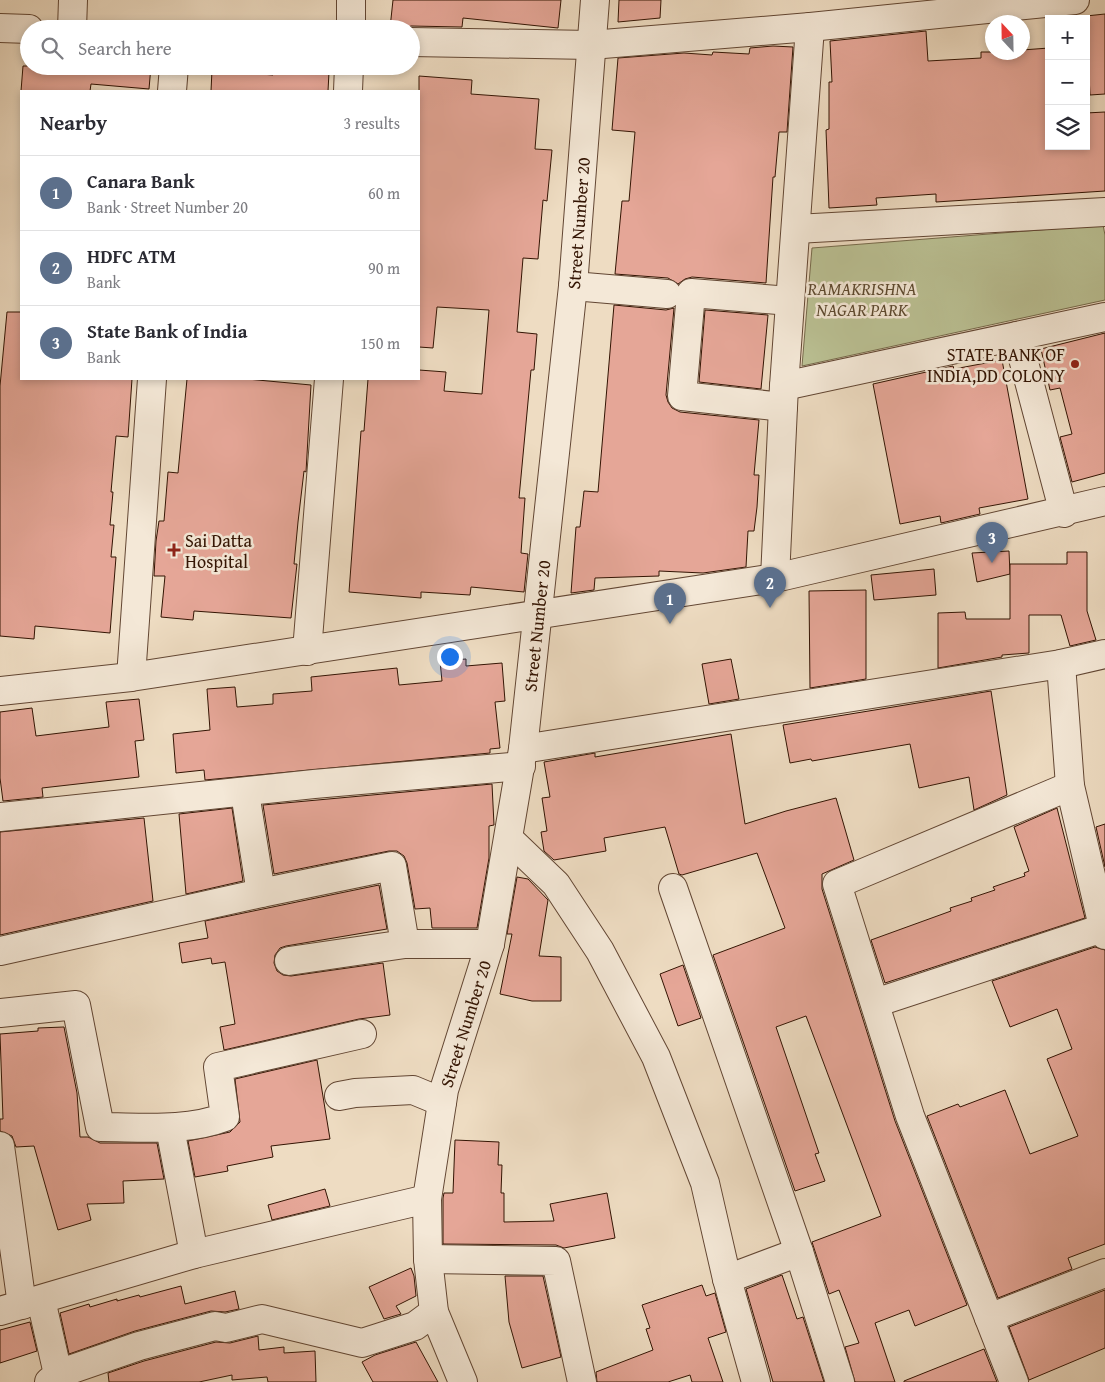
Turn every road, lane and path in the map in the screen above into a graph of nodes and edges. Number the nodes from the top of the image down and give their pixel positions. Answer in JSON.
{"nodes":[{"id":1,"x":73,"y":0,"type":"edge"},
{"id":2,"x":351,"y":0,"type":"edge"},
{"id":3,"x":596,"y":0,"type":"edge"},
{"id":4,"x":1075,"y":0,"type":"edge"},
{"id":5,"x":72,"y":20,"type":"edge"},
{"id":6,"x":350,"y":20,"type":"edge"},
{"id":7,"x":810,"y":27,"type":"junction"},
{"id":8,"x":0,"y":28,"type":"edge"},
{"id":9,"x":20,"y":29,"type":"edge"},
{"id":10,"x":420,"y":42,"type":"edge"},
{"id":11,"x":591,"y":45,"type":"junction"},
{"id":12,"x":173,"y":75,"type":"edge"},
{"id":13,"x":349,"y":75,"type":"edge"},
{"id":14,"x":172,"y":90,"type":"edge"},
{"id":15,"x":348,"y":90,"type":"edge"},
{"id":16,"x":1105,"y":212,"type":"edge"},
{"id":17,"x":796,"y":229,"type":"junction"},
{"id":18,"x":573,"y":286,"type":"junction"},
{"id":19,"x":667,"y":294,"type":"dead end"},
{"id":20,"x":790,"y":302,"type":"junction"},
{"id":21,"x":1105,"y":317,"type":"edge"},
{"id":22,"x":1017,"y":336,"type":"junction"},
{"id":23,"x":152,"y":380,"type":"edge"},
{"id":24,"x":330,"y":380,"type":"edge"},
{"id":25,"x":783,"y":397,"type":"junction"},
{"id":26,"x":1105,"y":502,"type":"edge"},
{"id":27,"x":1064,"y":513,"type":"junction"},
{"id":28,"x":775,"y":578,"type":"junction"},
{"id":29,"x":536,"y":616,"type":"junction"},
{"id":30,"x":307,"y":651,"type":"junction"},
{"id":31,"x":1105,"y":654,"type":"edge"},
{"id":32,"x":1060,"y":664,"type":"junction"},
{"id":33,"x":130,"y":677,"type":"junction"},
{"id":34,"x":0,"y":691,"type":"edge"},
{"id":35,"x":522,"y":757,"type":"junction"},
{"id":36,"x":1070,"y":786,"type":"junction"},
{"id":37,"x":245,"y":793,"type":"junction"},
{"id":38,"x":0,"y":818,"type":"edge"},
{"id":39,"x":508,"y":839,"type":"junction"},
{"id":40,"x":673,"y":888,"type":"dead end"},
{"id":41,"x":261,"y":893,"type":"junction"},
{"id":42,"x":1104,"y":932,"type":"edge"},
{"id":43,"x":404,"y":944,"type":"junction"},
{"id":44,"x":490,"y":944,"type":"junction"},
{"id":45,"x":0,"y":951,"type":"edge"},
{"id":46,"x":288,"y":960,"type":"dead end"},
{"id":47,"x":875,"y":1003,"type":"junction"},
{"id":48,"x":0,"y":1013,"type":"edge"},
{"id":49,"x":362,"y":1034,"type":"dead end"},
{"id":50,"x":340,"y":1096,"type":"dead end"},
{"id":51,"x":442,"y":1102,"type":"junction"},
{"id":52,"x":170,"y":1128,"type":"junction"},
{"id":53,"x":0,"y":1146,"type":"edge"},
{"id":54,"x":426,"y":1199,"type":"junction"},
{"id":55,"x":799,"y":1252,"type":"junction"},
{"id":56,"x":194,"y":1254,"type":"junction"},
{"id":57,"x":428,"y":1259,"type":"junction"},
{"id":58,"x":1105,"y":1273,"type":"edge"},
{"id":59,"x":727,"y":1279,"type":"junction"},
{"id":60,"x":21,"y":1305,"type":"edge"},
{"id":61,"x":434,"y":1312,"type":"junction"},
{"id":62,"x":990,"y":1318,"type":"junction"},
{"id":63,"x":53,"y":1378,"type":"edge"},
{"id":64,"x":464,"y":1382,"type":"edge"},
{"id":65,"x":582,"y":1382,"type":"edge"},
{"id":66,"x":756,"y":1382,"type":"edge"},
{"id":67,"x":840,"y":1382,"type":"edge"},
{"id":68,"x":1014,"y":1382,"type":"edge"}],
"edges":[{"from":1,"to":5,"type":"street"},
{"from":2,"to":6,"type":"street"},
{"from":3,"to":11,"type":"street","name":"Street Number 20"},
{"from":4,"to":7,"type":"street"},
{"from":7,"to":11,"type":"street"},
{"from":7,"to":17,"type":"street"},
{"from":8,"to":9,"type":"street"},
{"from":10,"to":11,"type":"street"},
{"from":11,"to":18,"type":"street","name":"Street Number 20"},
{"from":12,"to":14,"type":"street"},
{"from":13,"to":15,"type":"street"},
{"from":16,"to":17,"type":"street"},
{"from":17,"to":20,"type":"street"},
{"from":18,"to":19,"type":"street"},
{"from":18,"to":29,"type":"street","name":"Street Number 20"},
{"from":20,"to":25,"type":"street"},
{"from":20,"to":25,"type":"street"},
{"from":21,"to":22,"type":"street"},
{"from":22,"to":25,"type":"street"},
{"from":22,"to":27,"type":"street"},
{"from":23,"to":33,"type":"street"},
{"from":24,"to":30,"type":"street"},
{"from":25,"to":28,"type":"street"},
{"from":26,"to":27,"type":"street"},
{"from":27,"to":28,"type":"street"},
{"from":28,"to":29,"type":"street"},
{"from":29,"to":30,"type":"street"},
{"from":29,"to":35,"type":"street","name":"Street Number 20"},
{"from":30,"to":33,"type":"street"},
{"from":31,"to":32,"type":"street"},
{"from":32,"to":35,"type":"street"},
{"from":32,"to":36,"type":"street"},
{"from":33,"to":34,"type":"street"},
{"from":35,"to":37,"type":"street"},
{"from":35,"to":39,"type":"street","name":"Street Number 20"},
{"from":36,"to":42,"type":"street"},
{"from":36,"to":47,"type":"street"},
{"from":37,"to":38,"type":"street"},
{"from":37,"to":41,"type":"street"},
{"from":39,"to":44,"type":"street","name":"Street Number 20"},
{"from":39,"to":59,"type":"street"},
{"from":40,"to":55,"type":"street"},
{"from":41,"to":43,"type":"street"},
{"from":41,"to":45,"type":"street"},
{"from":42,"to":47,"type":"street"},
{"from":43,"to":44,"type":"street"},
{"from":43,"to":46,"type":"street"},
{"from":44,"to":51,"type":"street","name":"Street Number 20"},
{"from":47,"to":62,"type":"street"},
{"from":48,"to":52,"type":"street"},
{"from":49,"to":52,"type":"street"},
{"from":50,"to":51,"type":"street"},
{"from":51,"to":54,"type":"street","name":"Street Number 20"},
{"from":52,"to":56,"type":"street"},
{"from":53,"to":60,"type":"street"},
{"from":54,"to":56,"type":"street"},
{"from":54,"to":57,"type":"street","name":"Street Number 20"},
{"from":55,"to":59,"type":"street"},
{"from":55,"to":67,"type":"street"},
{"from":56,"to":60,"type":"street"},
{"from":57,"to":61,"type":"street","name":"Street Number 20"},
{"from":57,"to":65,"type":"street"},
{"from":58,"to":62,"type":"street"},
{"from":59,"to":66,"type":"street"},
{"from":60,"to":63,"type":"street"},
{"from":61,"to":63,"type":"street"},
{"from":61,"to":64,"type":"street","name":"Street Number 20"},
{"from":62,"to":68,"type":"street"}]}
